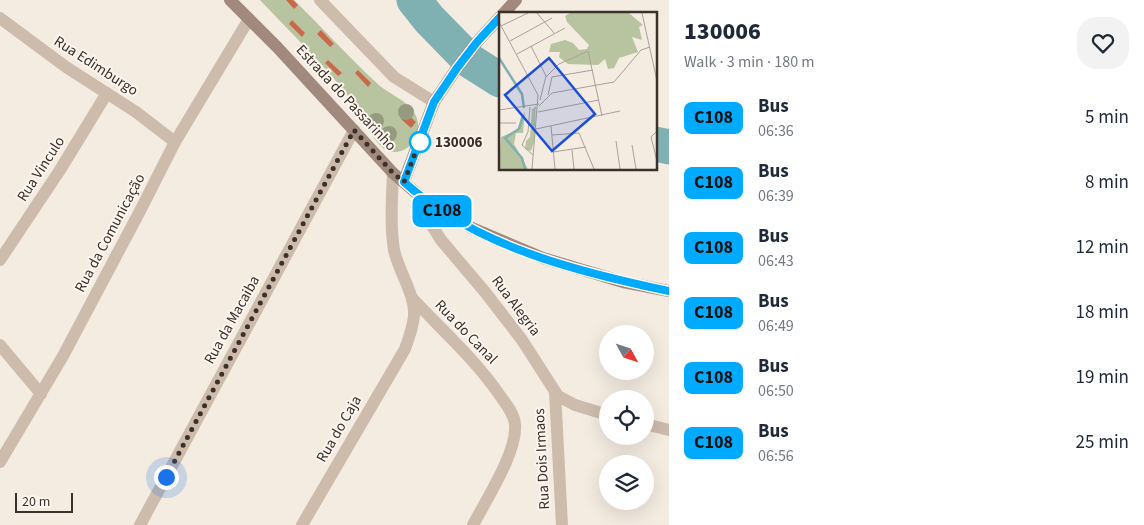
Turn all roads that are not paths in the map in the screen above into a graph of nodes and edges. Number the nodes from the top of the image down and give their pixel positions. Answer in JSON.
{"nodes":[{"id":1,"x":230,"y":0,"type":"edge"},
{"id":2,"x":320,"y":0,"type":"edge"},
{"id":3,"x":516,"y":0,"type":"edge"},
{"id":4,"x":505,"y":12,"type":"edge"},
{"id":5,"x":0,"y":18,"type":"edge"},
{"id":6,"x":499,"y":18,"type":"edge"},
{"id":7,"x":250,"y":19,"type":"junction"},
{"id":8,"x":107,"y":93,"type":"junction"},
{"id":9,"x":434,"y":102,"type":"junction"},
{"id":10,"x":354,"y":130,"type":"junction"},
{"id":11,"x":175,"y":142,"type":"junction"},
{"id":12,"x":393,"y":173,"type":"junction"},
{"id":13,"x":404,"y":182,"type":"junction"},
{"id":14,"x":417,"y":194,"type":"junction"},
{"id":15,"x":0,"y":260,"type":"edge"},
{"id":16,"x":669,"y":292,"type":"edge"},
{"id":17,"x":412,"y":298,"type":"junction"},
{"id":18,"x":2,"y":353,"type":"edge"},
{"id":19,"x":555,"y":392,"type":"junction"},
{"id":20,"x":40,"y":394,"type":"junction"},
{"id":21,"x":599,"y":412,"type":"edge"},
{"id":22,"x":654,"y":426,"type":"edge"},
{"id":23,"x":669,"y":430,"type":"edge"},
{"id":24,"x":0,"y":462,"type":"edge"},
{"id":25,"x":140,"y":525,"type":"edge"},
{"id":26,"x":302,"y":525,"type":"edge"},
{"id":27,"x":473,"y":525,"type":"edge"},
{"id":28,"x":562,"y":525,"type":"edge"}],
"edges":[{"from":1,"to":7,"type":"street","name":"Estrada do Passarinho"},
{"from":2,"to":9,"type":"street"},
{"from":3,"to":4,"type":"street"},
{"from":5,"to":8,"type":"street","name":"Rua Edimburgo"},
{"from":6,"to":9,"type":"street"},
{"from":7,"to":10,"type":"street","name":"Estrada do Passarinho"},
{"from":7,"to":11,"type":"street","name":"Rua da Comunicação"},
{"from":8,"to":11,"type":"street","name":"Rua Edimburgo"},
{"from":8,"to":15,"type":"street","name":"Rua Vinculo"},
{"from":9,"to":13,"type":"street"},
{"from":10,"to":12,"type":"street","name":"Estrada do Passarinho"},
{"from":10,"to":25,"type":"street","name":"Rua da Macaiba"},
{"from":11,"to":20,"type":"street","name":"Rua da Comunicação"},
{"from":12,"to":13,"type":"street","name":"Estrada do Passarinho"},
{"from":12,"to":17,"type":"street"},
{"from":13,"to":14,"type":"street","name":"Estrada do Passarinho"},
{"from":14,"to":16,"type":"street","name":"Estrada do Passarinho"},
{"from":14,"to":19,"type":"street","name":"Rua Alegria"},
{"from":17,"to":26,"type":"street","name":"Rua do Caja"},
{"from":17,"to":27,"type":"street","name":"Rua do Canal"},
{"from":18,"to":20,"type":"street"},
{"from":19,"to":21,"type":"street","name":"Rua Alegria"},
{"from":19,"to":28,"type":"street","name":"Rua Dois Irmaos"},
{"from":20,"to":24,"type":"street","name":"Rua da Comunicação"},
{"from":22,"to":23,"type":"street"}]}
